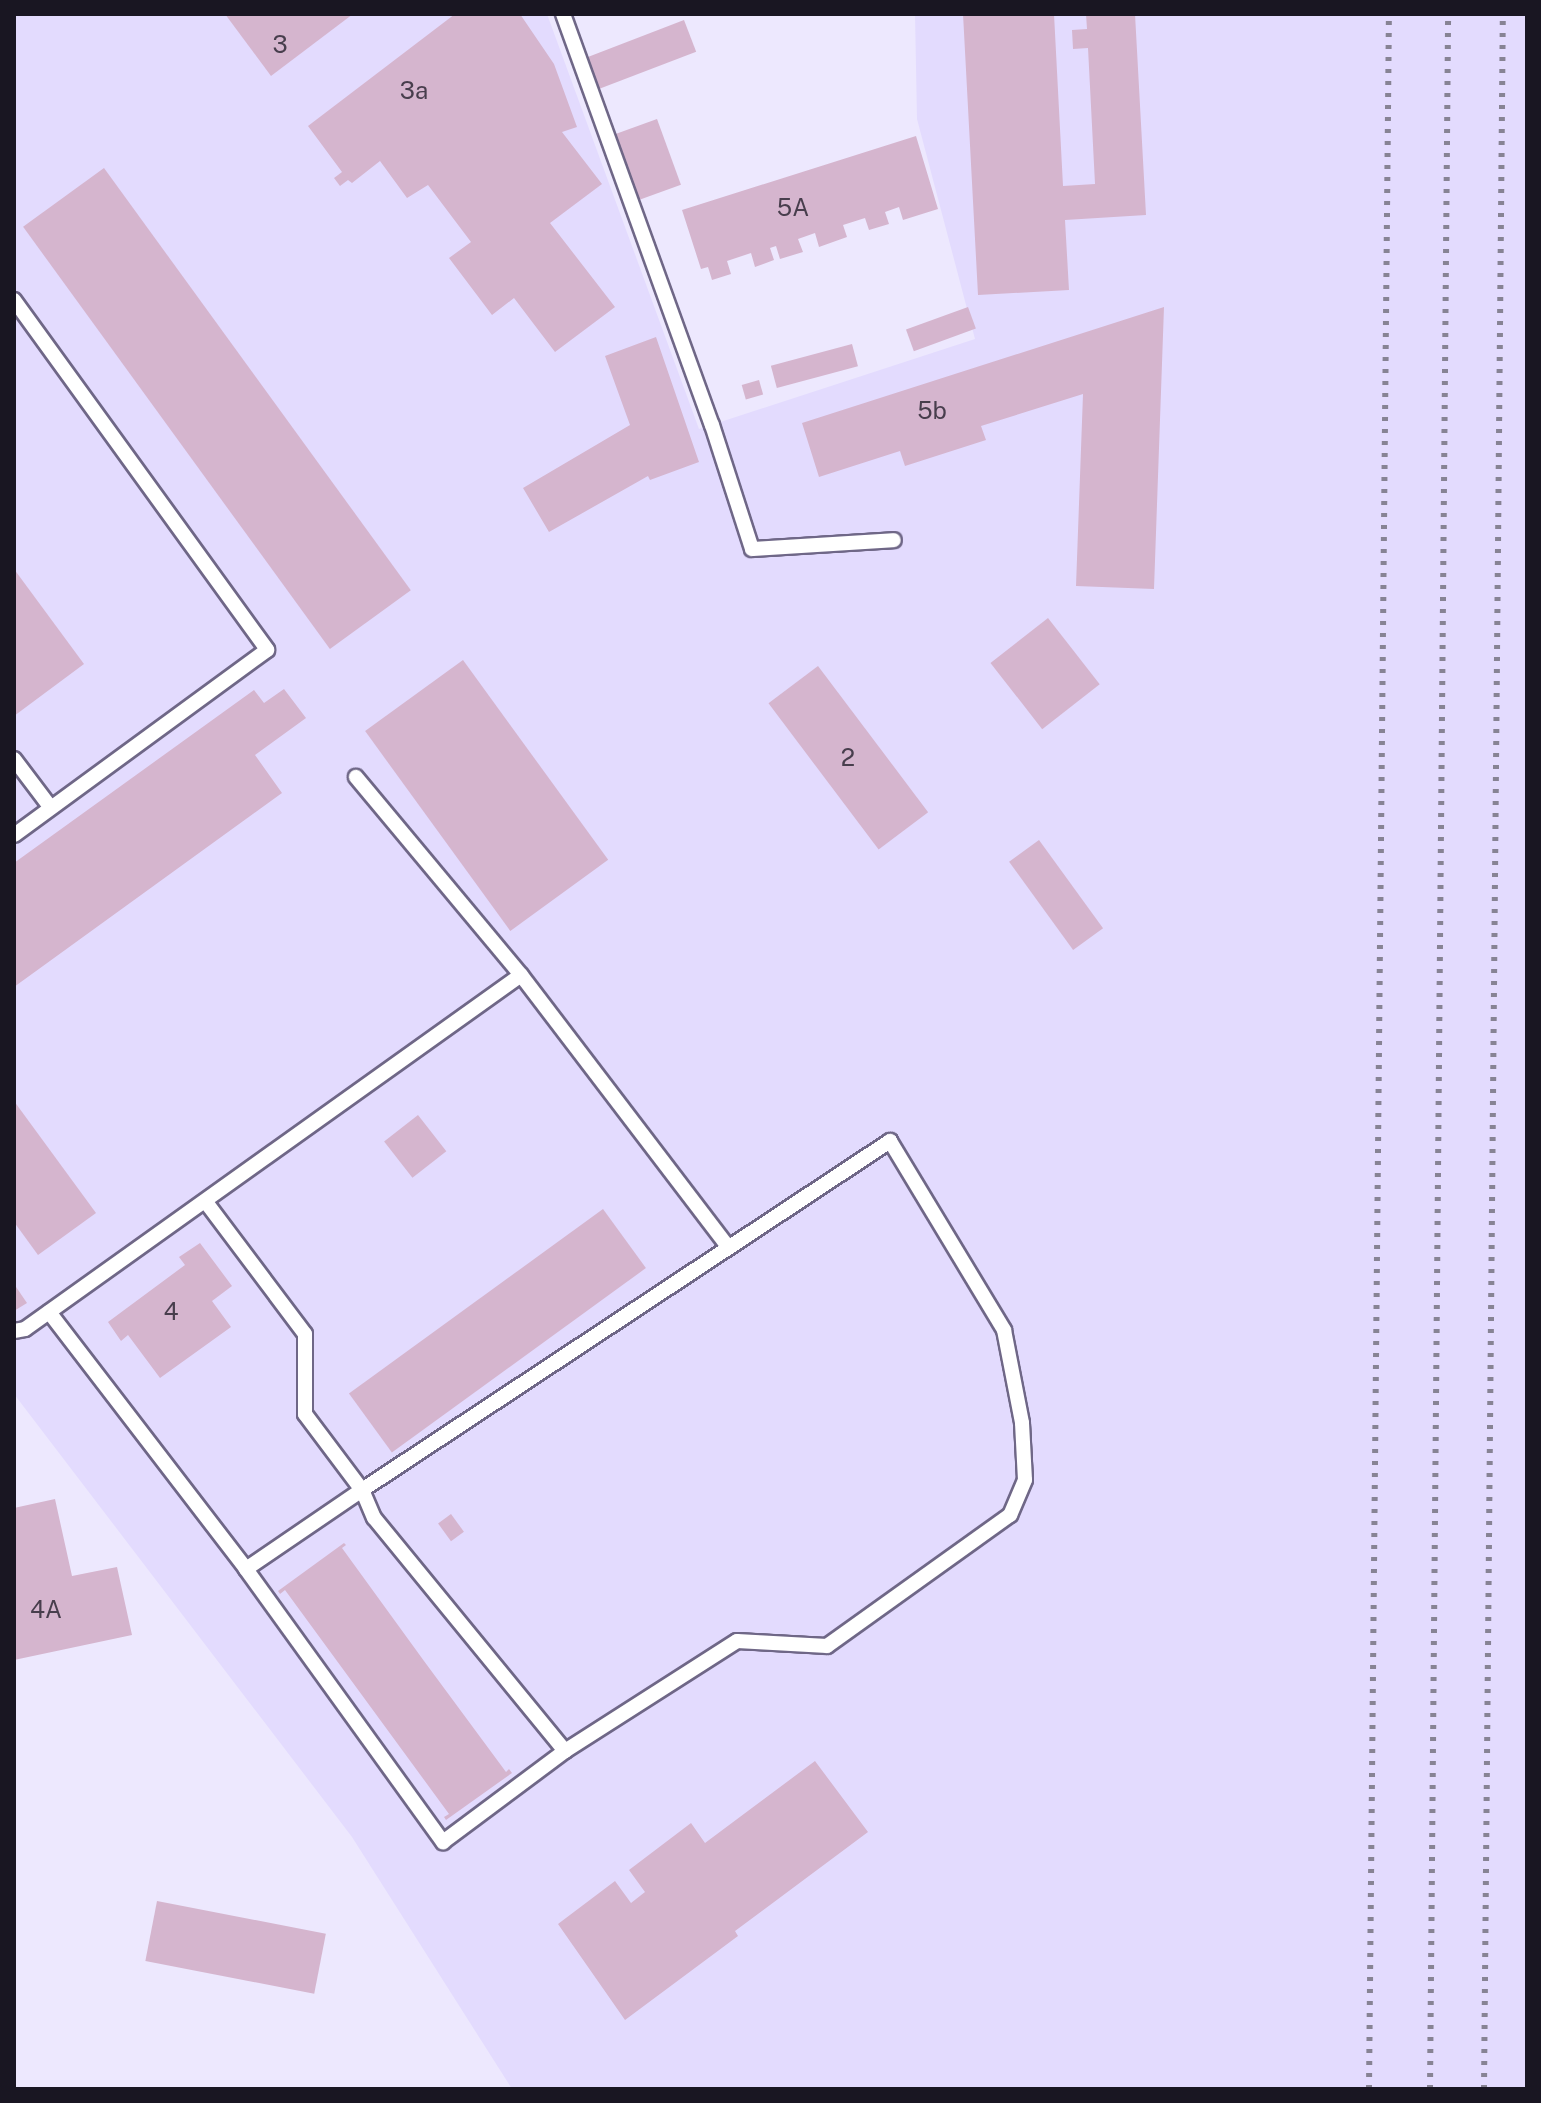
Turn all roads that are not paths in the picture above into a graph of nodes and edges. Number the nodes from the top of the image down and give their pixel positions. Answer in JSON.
{"nodes":[{"id":1,"x":563,"y":14,"type":"edge"},
{"id":2,"x":14,"y":300,"type":"edge"},
{"id":3,"x":894,"y":540,"type":"dead end"},
{"id":4,"x":14,"y":759,"type":"edge"},
{"id":5,"x":356,"y":777,"type":"dead end"},
{"id":6,"x":51,"y":808,"type":"junction"},
{"id":7,"x":14,"y":835,"type":"edge"},
{"id":8,"x":521,"y":975,"type":"junction"},
{"id":9,"x":205,"y":1201,"type":"junction"},
{"id":10,"x":728,"y":1247,"type":"junction"},
{"id":11,"x":49,"y":1312,"type":"junction"},
{"id":12,"x":14,"y":1331,"type":"edge"},
{"id":13,"x":362,"y":1490,"type":"junction"},
{"id":14,"x":246,"y":1569,"type":"junction"},
{"id":15,"x":565,"y":1751,"type":"junction"}],
"edges":[{"from":1,"to":3,"type":"lane"},
{"from":2,"to":6,"type":"lane"},
{"from":4,"to":6,"type":"lane"},
{"from":5,"to":8,"type":"lane"},
{"from":6,"to":7,"type":"lane"},
{"from":8,"to":9,"type":"lane"},
{"from":8,"to":10,"type":"lane"},
{"from":9,"to":11,"type":"lane"},
{"from":9,"to":13,"type":"lane"},
{"from":10,"to":13,"type":"lane"},
{"from":10,"to":15,"type":"lane"},
{"from":11,"to":12,"type":"lane"},
{"from":11,"to":14,"type":"lane"},
{"from":13,"to":14,"type":"lane"},
{"from":13,"to":15,"type":"lane"},
{"from":14,"to":15,"type":"lane"}]}
